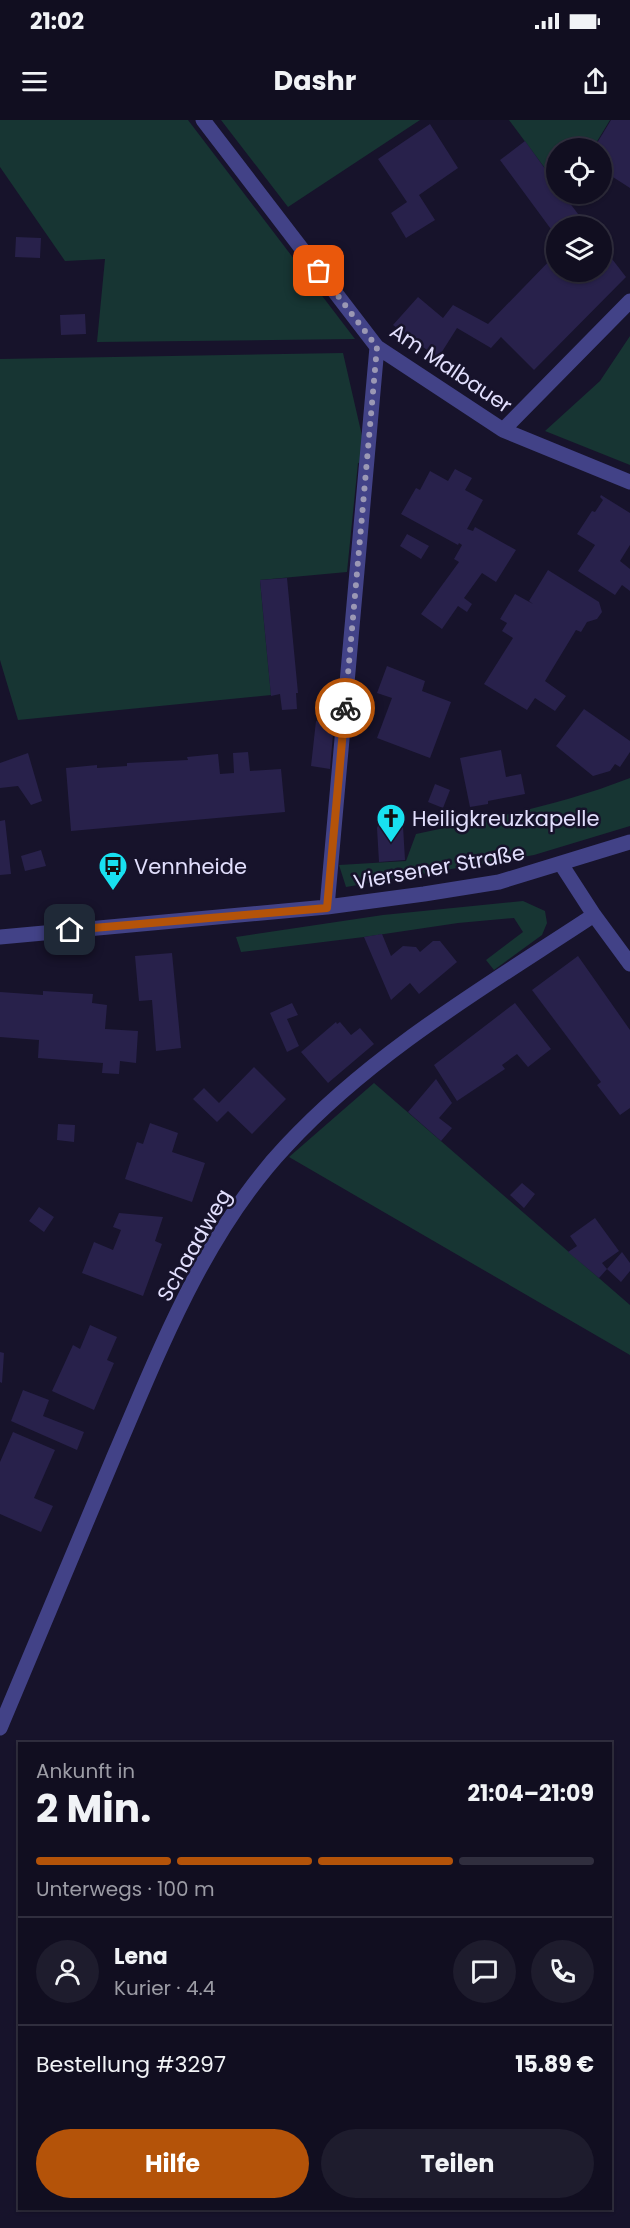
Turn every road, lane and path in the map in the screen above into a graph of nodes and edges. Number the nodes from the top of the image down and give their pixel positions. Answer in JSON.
{"nodes":[{"id":1,"x":203,"y":120,"type":"edge"},
{"id":2,"x":630,"y":300,"type":"edge"},
{"id":3,"x":377,"y":347,"type":"junction"},
{"id":4,"x":503,"y":430,"type":"junction"},
{"id":5,"x":630,"y":482,"type":"edge"},
{"id":6,"x":630,"y":842,"type":"edge"},
{"id":7,"x":561,"y":864,"type":"junction"},
{"id":8,"x":327,"y":908,"type":"junction"},
{"id":9,"x":594,"y":915,"type":"junction"},
{"id":10,"x":0,"y":937,"type":"edge"},
{"id":11,"x":630,"y":964,"type":"edge"},
{"id":12,"x":0,"y":1728,"type":"edge"}],
"edges":[{"from":1,"to":3,"type":"street","name":"Am Malbauer"},
{"from":2,"to":4,"type":"street"},
{"from":3,"to":4,"type":"street","name":"Am Malbauer"},
{"from":3,"to":8,"type":"street"},
{"from":4,"to":5,"type":"street","name":"Am Malbauer"},
{"from":6,"to":7,"type":"street","name":"Viersener Straße"},
{"from":7,"to":8,"type":"street","name":"Viersener Straße"},
{"from":7,"to":9,"type":"street"},
{"from":8,"to":10,"type":"street","name":"Viersener Straße"},
{"from":9,"to":11,"type":"street"},
{"from":9,"to":12,"type":"street","name":"Schaadweg"}]}
